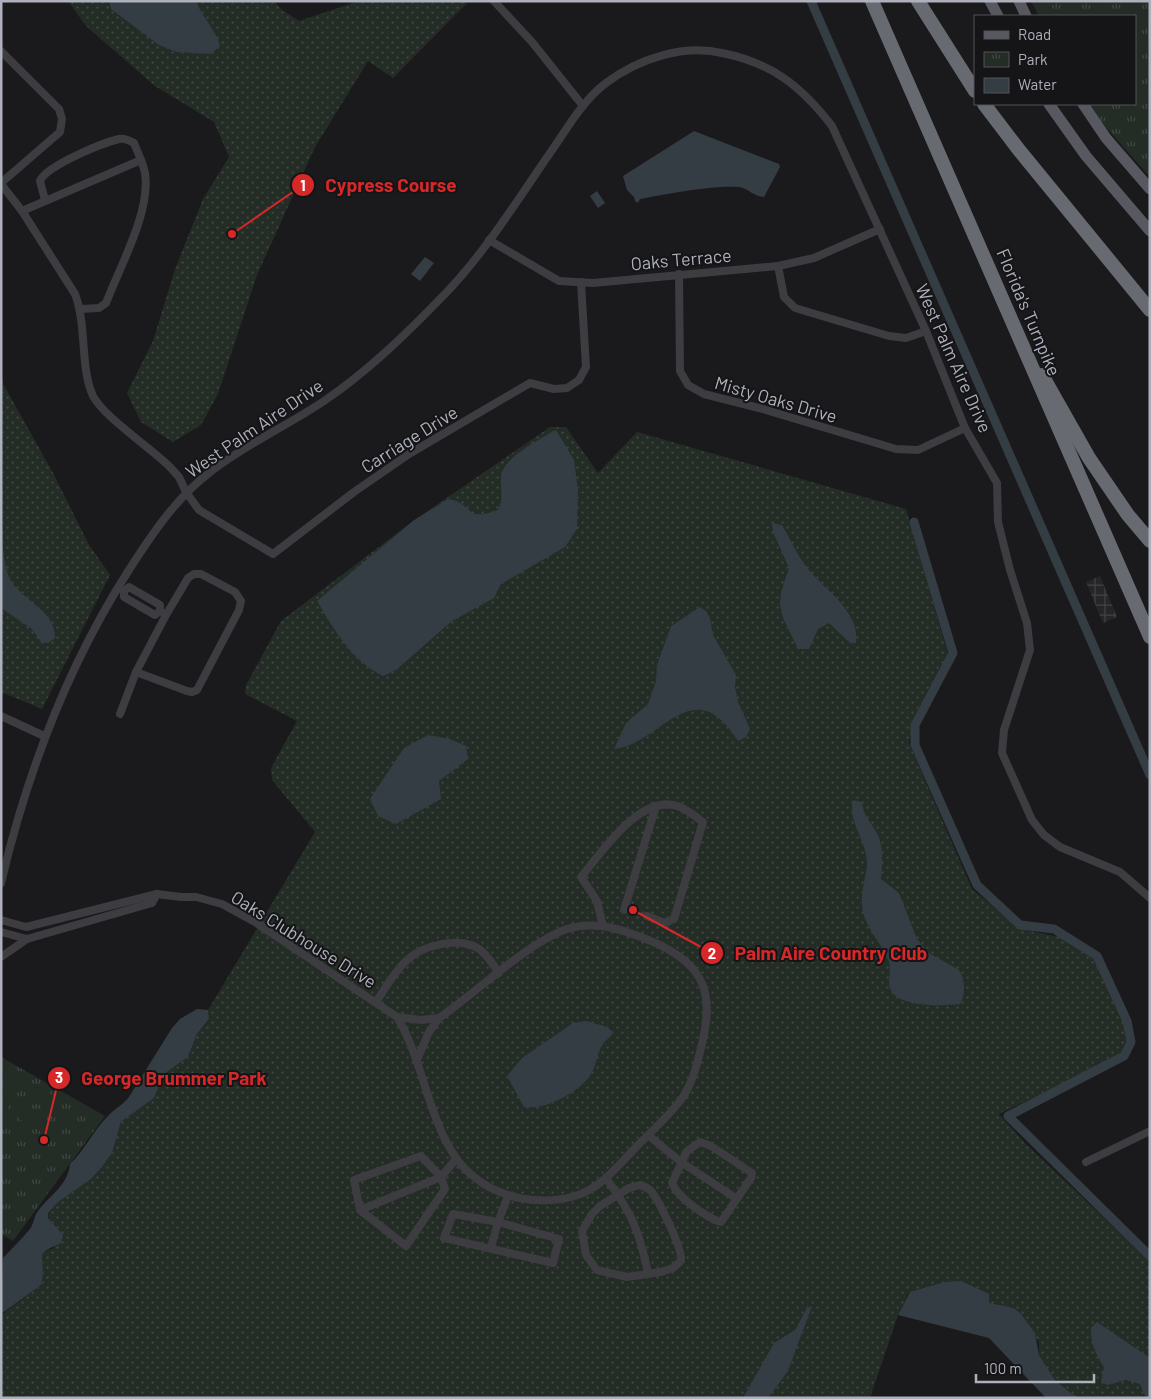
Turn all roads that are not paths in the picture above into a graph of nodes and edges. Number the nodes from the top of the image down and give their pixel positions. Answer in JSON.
{"nodes":[{"id":1,"x":494,"y":1,"type":"edge"},
{"id":2,"x":872,"y":1,"type":"edge"},
{"id":3,"x":918,"y":1,"type":"edge"},
{"id":4,"x":990,"y":1,"type":"edge"},
{"id":5,"x":1019,"y":1,"type":"edge"},
{"id":6,"x":997,"y":15,"type":"edge"},
{"id":7,"x":1026,"y":15,"type":"edge"},
{"id":8,"x":1,"y":51,"type":"edge"},
{"id":9,"x":974,"y":89,"type":"edge"},
{"id":10,"x":985,"y":105,"type":"edge"},
{"id":11,"x":1050,"y":105,"type":"edge"},
{"id":12,"x":1084,"y":105,"type":"edge"},
{"id":13,"x":583,"y":106,"type":"junction"},
{"id":14,"x":141,"y":160,"type":"junction"},
{"id":15,"x":1,"y":184,"type":"edge"},
{"id":16,"x":1150,"y":189,"type":"edge"},
{"id":17,"x":45,"y":200,"type":"junction"},
{"id":18,"x":22,"y":211,"type":"junction"},
{"id":19,"x":880,"y":228,"type":"junction"},
{"id":20,"x":1150,"y":231,"type":"edge"},
{"id":21,"x":489,"y":240,"type":"junction"},
{"id":22,"x":778,"y":266,"type":"junction"},
{"id":23,"x":680,"y":274,"type":"junction"},
{"id":24,"x":581,"y":282,"type":"junction"},
{"id":25,"x":81,"y":309,"type":"junction"},
{"id":26,"x":1150,"y":310,"type":"edge"},
{"id":27,"x":926,"y":331,"type":"junction"},
{"id":28,"x":1025,"y":349,"type":"junction"},
{"id":29,"x":965,"y":428,"type":"junction"},
{"id":30,"x":186,"y":492,"type":"junction"},
{"id":31,"x":1150,"y":541,"type":"edge"},
{"id":32,"x":121,"y":589,"type":"junction"},
{"id":33,"x":163,"y":613,"type":"junction"},
{"id":34,"x":1150,"y":637,"type":"edge"},
{"id":35,"x":136,"y":672,"type":"junction"},
{"id":36,"x":120,"y":714,"type":"dead end"},
{"id":37,"x":1,"y":716,"type":"edge"},
{"id":38,"x":44,"y":736,"type":"junction"},
{"id":39,"x":656,"y":806,"type":"junction"},
{"id":40,"x":1,"y":884,"type":"edge"},
{"id":41,"x":156,"y":894,"type":"junction"},
{"id":42,"x":1150,"y":898,"type":"edge"},
{"id":43,"x":624,"y":910,"type":"dead end"},
{"id":44,"x":648,"y":916,"type":"dead end"},
{"id":45,"x":1,"y":920,"type":"edge"},
{"id":46,"x":603,"y":926,"type":"junction"},
{"id":47,"x":1,"y":932,"type":"edge"},
{"id":48,"x":27,"y":939,"type":"junction"},
{"id":49,"x":1,"y":957,"type":"edge"},
{"id":50,"x":499,"y":972,"type":"junction"},
{"id":51,"x":376,"y":1002,"type":"junction"},
{"id":52,"x":397,"y":1017,"type":"junction"},
{"id":53,"x":439,"y":1018,"type":"junction"},
{"id":54,"x":417,"y":1060,"type":"junction"},
{"id":55,"x":1147,"y":1133,"type":"edge"},
{"id":56,"x":648,"y":1135,"type":"junction"},
{"id":57,"x":1150,"y":1143,"type":"edge"},
{"id":58,"x":456,"y":1160,"type":"junction"},
{"id":59,"x":681,"y":1162,"type":"junction"},
{"id":60,"x":1086,"y":1162,"type":"dead end"},
{"id":61,"x":441,"y":1177,"type":"junction"},
{"id":62,"x":606,"y":1178,"type":"junction"},
{"id":63,"x":618,"y":1195,"type":"junction"},
{"id":64,"x":508,"y":1196,"type":"junction"},
{"id":65,"x":737,"y":1198,"type":"junction"},
{"id":66,"x":360,"y":1210,"type":"junction"},
{"id":67,"x":498,"y":1222,"type":"junction"},
{"id":68,"x":492,"y":1248,"type":"junction"},
{"id":69,"x":648,"y":1274,"type":"junction"}],
"edges":[{"from":1,"to":13,"type":"street"},
{"from":2,"to":28,"type":"highway","name":"Florida's Turnpike"},
{"from":3,"to":9,"type":"highway"},
{"from":4,"to":6,"type":"main road"},
{"from":5,"to":7,"type":"main road"},
{"from":8,"to":15,"type":"street"},
{"from":10,"to":26,"type":"highway"},
{"from":11,"to":20,"type":"main road"},
{"from":12,"to":16,"type":"main road"},
{"from":13,"to":19,"type":"street","name":"West Palm Aire Drive"},
{"from":13,"to":21,"type":"street","name":"West Palm Aire Drive"},
{"from":14,"to":17,"type":"street"},
{"from":14,"to":17,"type":"street"},
{"from":14,"to":25,"type":"street"},
{"from":15,"to":18,"type":"street"},
{"from":17,"to":18,"type":"street"},
{"from":18,"to":25,"type":"street"},
{"from":19,"to":22,"type":"street","name":"Oaks Terrace"},
{"from":19,"to":27,"type":"street","name":"West Palm Aire Drive"},
{"from":21,"to":24,"type":"street","name":"Oaks Terrace"},
{"from":21,"to":30,"type":"street","name":"West Palm Aire Drive"},
{"from":22,"to":23,"type":"street","name":"Oaks Terrace"},
{"from":22,"to":27,"type":"street"},
{"from":23,"to":24,"type":"street","name":"Oaks Terrace"},
{"from":23,"to":29,"type":"street","name":"Misty Oaks Drive"},
{"from":24,"to":30,"type":"street","name":"Carriage Drive"},
{"from":25,"to":30,"type":"street"},
{"from":27,"to":29,"type":"street","name":"West Palm Aire Drive"},
{"from":28,"to":31,"type":"highway"},
{"from":28,"to":34,"type":"highway","name":"Florida's Turnpike"},
{"from":29,"to":42,"type":"street","name":"West Palm Aire Drive"},
{"from":30,"to":32,"type":"street","name":"West Palm Aire Drive"},
{"from":32,"to":33,"type":"street"},
{"from":32,"to":38,"type":"street","name":"West Palm Aire Drive"},
{"from":33,"to":35,"type":"street"},
{"from":33,"to":35,"type":"street"},
{"from":35,"to":36,"type":"street"},
{"from":37,"to":38,"type":"street"},
{"from":38,"to":40,"type":"street","name":"West Palm Aire Drive"},
{"from":39,"to":43,"type":"street"},
{"from":39,"to":44,"type":"street"},
{"from":39,"to":46,"type":"street"},
{"from":41,"to":45,"type":"street","name":"Oaks Clubhouse Drive"},
{"from":41,"to":48,"type":"street"},
{"from":41,"to":51,"type":"street","name":"Oaks Clubhouse Drive"},
{"from":46,"to":50,"type":"street","name":"Oaks Clubhouse Drive"},
{"from":46,"to":56,"type":"street","name":"Oaks Clubhouse Drive"},
{"from":47,"to":48,"type":"street"},
{"from":48,"to":49,"type":"street"},
{"from":50,"to":51,"type":"street","name":"Oaks Clubhouse Drive"},
{"from":50,"to":53,"type":"street","name":"Oaks Clubhouse Drive"},
{"from":51,"to":52,"type":"street","name":"Oaks Clubhouse Drive"},
{"from":52,"to":53,"type":"street","name":"Oaks Clubhouse Drive"},
{"from":52,"to":54,"type":"street","name":"Oaks Clubhouse Drive"},
{"from":53,"to":54,"type":"street","name":"Oaks Clubhouse Drive"},
{"from":54,"to":58,"type":"street","name":"Oaks Clubhouse Drive"},
{"from":55,"to":57,"type":"street"},
{"from":55,"to":60,"type":"street"},
{"from":56,"to":59,"type":"street"},
{"from":56,"to":62,"type":"street","name":"Oaks Clubhouse Drive"},
{"from":58,"to":61,"type":"street"},
{"from":58,"to":64,"type":"street","name":"Oaks Clubhouse Drive"},
{"from":59,"to":65,"type":"street"},
{"from":59,"to":65,"type":"street"},
{"from":59,"to":65,"type":"street"},
{"from":61,"to":66,"type":"street"},
{"from":61,"to":66,"type":"street"},
{"from":61,"to":66,"type":"street"},
{"from":62,"to":63,"type":"street"},
{"from":62,"to":64,"type":"street","name":"Oaks Clubhouse Drive"},
{"from":63,"to":69,"type":"street"},
{"from":63,"to":69,"type":"street"},
{"from":63,"to":69,"type":"street"},
{"from":64,"to":67,"type":"street"},
{"from":67,"to":68,"type":"street"},
{"from":67,"to":68,"type":"street"},
{"from":67,"to":68,"type":"street"}]}
